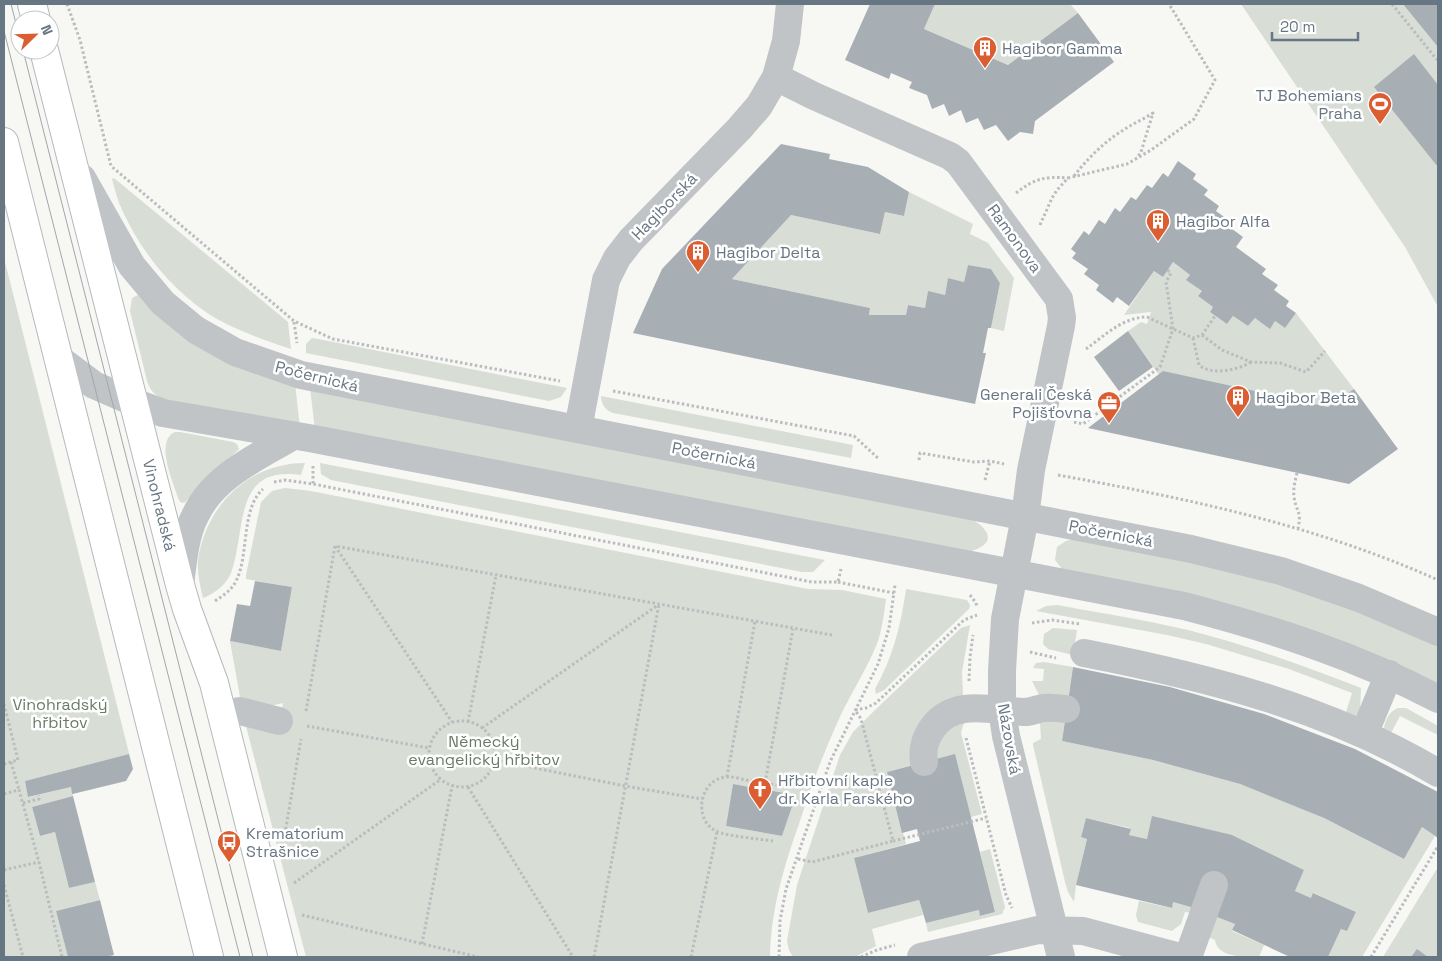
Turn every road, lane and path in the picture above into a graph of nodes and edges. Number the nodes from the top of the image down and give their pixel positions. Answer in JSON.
{"nodes":[{"id":1,"x":67,"y":4,"type":"edge"},
{"id":2,"x":790,"y":4,"type":"edge"},
{"id":3,"x":1169,"y":4,"type":"edge"},
{"id":4,"x":1392,"y":4,"type":"edge"},
{"id":5,"x":47,"y":60,"type":"edge"},
{"id":6,"x":1438,"y":61,"type":"edge"},
{"id":7,"x":776,"y":77,"type":"junction"},
{"id":8,"x":4,"y":142,"type":"edge"},
{"id":9,"x":1137,"y":159,"type":"junction"},
{"id":10,"x":72,"y":160,"type":"junction"},
{"id":11,"x":1074,"y":176,"type":"junction"},
{"id":12,"x":1068,"y":178,"type":"junction"},
{"id":13,"x":1015,"y":193,"type":"dead end"},
{"id":14,"x":1039,"y":228,"type":"dead end"},
{"id":15,"x":1168,"y":270,"type":"dead end"},
{"id":16,"x":1215,"y":316,"type":"dead end"},
{"id":17,"x":294,"y":321,"type":"junction"},
{"id":18,"x":1172,"y":328,"type":"junction"},
{"id":19,"x":1202,"y":335,"type":"junction"},
{"id":20,"x":1193,"y":338,"type":"junction"},
{"id":21,"x":298,"y":351,"type":"dead end"},
{"id":22,"x":1325,"y":351,"type":"dead end"},
{"id":23,"x":1081,"y":353,"type":"dead end"},
{"id":24,"x":58,"y":358,"type":"junction"},
{"id":25,"x":1251,"y":362,"type":"junction"},
{"id":26,"x":587,"y":386,"type":"junction"},
{"id":27,"x":134,"y":402,"type":"junction"},
{"id":28,"x":1074,"y":422,"type":"dead end"},
{"id":29,"x":578,"y":429,"type":"junction"},
{"id":30,"x":293,"y":436,"type":"junction"},
{"id":31,"x":880,"y":460,"type":"dead end"},
{"id":32,"x":919,"y":460,"type":"dead end"},
{"id":33,"x":990,"y":461,"type":"junction"},
{"id":34,"x":313,"y":463,"type":"dead end"},
{"id":35,"x":1006,"y":464,"type":"dead end"},
{"id":36,"x":1297,"y":473,"type":"dead end"},
{"id":37,"x":1054,"y":474,"type":"dead end"},
{"id":38,"x":984,"y":482,"type":"dead end"},
{"id":39,"x":313,"y":484,"type":"junction"},
{"id":40,"x":1025,"y":516,"type":"junction"},
{"id":41,"x":1298,"y":528,"type":"junction"},
{"id":42,"x":335,"y":546,"type":"junction"},
{"id":43,"x":850,"y":571,"type":"dead end"},
{"id":44,"x":1014,"y":573,"type":"junction"},
{"id":45,"x":496,"y":575,"type":"junction"},
{"id":46,"x":1438,"y":580,"type":"edge"},
{"id":47,"x":838,"y":582,"type":"junction"},
{"id":48,"x":180,"y":584,"type":"junction"},
{"id":49,"x":895,"y":585,"type":"dead end"},
{"id":50,"x":894,"y":593,"type":"junction"},
{"id":51,"x":961,"y":593,"type":"dead end"},
{"id":52,"x":210,"y":603,"type":"dead end"},
{"id":53,"x":659,"y":604,"type":"junction"},
{"id":54,"x":977,"y":615,"type":"junction"},
{"id":55,"x":985,"y":616,"type":"dead end"},
{"id":56,"x":755,"y":621,"type":"junction"},
{"id":57,"x":975,"y":623,"type":"dead end"},
{"id":58,"x":793,"y":629,"type":"junction"},
{"id":59,"x":974,"y":632,"type":"dead end"},
{"id":60,"x":1438,"y":632,"type":"edge"},
{"id":61,"x":832,"y":635,"type":"dead end"},
{"id":62,"x":1030,"y":652,"type":"dead end"},
{"id":63,"x":1071,"y":656,"type":"joint"},
{"id":64,"x":1389,"y":674,"type":"junction"},
{"id":65,"x":969,"y":685,"type":"dead end"},
{"id":66,"x":1438,"y":699,"type":"edge"},
{"id":67,"x":4,"y":704,"type":"edge"},
{"id":68,"x":1066,"y":709,"type":"dead end"},
{"id":69,"x":855,"y":710,"type":"junction"},
{"id":70,"x":1002,"y":710,"type":"junction"},
{"id":71,"x":223,"y":714,"type":"junction"},
{"id":72,"x":452,"y":722,"type":"junction"},
{"id":73,"x":468,"y":722,"type":"junction"},
{"id":74,"x":292,"y":723,"type":"junction"},
{"id":75,"x":482,"y":728,"type":"junction"},
{"id":76,"x":1364,"y":734,"type":"junction"},
{"id":77,"x":965,"y":736,"type":"dead end"},
{"id":78,"x":429,"y":748,"type":"junction"},
{"id":79,"x":495,"y":760,"type":"junction"},
{"id":80,"x":11,"y":762,"type":"junction"},
{"id":81,"x":924,"y":762,"type":"dead end"},
{"id":82,"x":4,"y":764,"type":"edge"},
{"id":83,"x":1438,"y":773,"type":"edge"},
{"id":84,"x":727,"y":777,"type":"junction"},
{"id":85,"x":440,"y":780,"type":"junction"},
{"id":86,"x":765,"y":783,"type":"junction"},
{"id":87,"x":452,"y":786,"type":"junction"},
{"id":88,"x":625,"y":786,"type":"junction"},
{"id":89,"x":468,"y":787,"type":"junction"},
{"id":90,"x":788,"y":787,"type":"dead end"},
{"id":91,"x":19,"y":790,"type":"junction"},
{"id":92,"x":4,"y":794,"type":"edge"},
{"id":93,"x":39,"y":795,"type":"dead end"},
{"id":94,"x":702,"y":799,"type":"junction"},
{"id":95,"x":23,"y":803,"type":"junction"},
{"id":96,"x":986,"y":818,"type":"junction"},
{"id":97,"x":717,"y":832,"type":"junction"},
{"id":98,"x":773,"y":841,"type":"dead end"},
{"id":99,"x":893,"y":841,"type":"junction"},
{"id":100,"x":1438,"y":846,"type":"edge"},
{"id":101,"x":286,"y":848,"type":"dead end"},
{"id":102,"x":798,"y":859,"type":"junction"},
{"id":103,"x":40,"y":862,"type":"junction"},
{"id":104,"x":4,"y":870,"type":"edge"},
{"id":105,"x":292,"y":874,"type":"dead end"},
{"id":106,"x":294,"y":882,"type":"junction"},
{"id":107,"x":4,"y":885,"type":"edge"},
{"id":108,"x":1214,"y":885,"type":"dead end"},
{"id":109,"x":296,"y":891,"type":"dead end"},
{"id":110,"x":300,"y":908,"type":"dead end"},
{"id":111,"x":1054,"y":930,"type":"junction"},
{"id":112,"x":1018,"y":933,"type":"junction"},
{"id":113,"x":422,"y":944,"type":"junction"},
{"id":114,"x":778,"y":952,"type":"junction"},
{"id":115,"x":966,"y":952,"type":"edge"},
{"id":116,"x":22,"y":957,"type":"edge"},
{"id":117,"x":62,"y":957,"type":"edge"},
{"id":118,"x":209,"y":957,"type":"edge"},
{"id":119,"x":283,"y":957,"type":"edge"},
{"id":120,"x":478,"y":957,"type":"edge"},
{"id":121,"x":573,"y":957,"type":"edge"},
{"id":122,"x":594,"y":957,"type":"edge"},
{"id":123,"x":691,"y":957,"type":"edge"},
{"id":124,"x":778,"y":957,"type":"edge"},
{"id":125,"x":783,"y":957,"type":"edge"},
{"id":126,"x":921,"y":957,"type":"edge"},
{"id":127,"x":1061,"y":957,"type":"edge"},
{"id":128,"x":1180,"y":957,"type":"edge"},
{"id":129,"x":1188,"y":957,"type":"edge"},
{"id":130,"x":1371,"y":957,"type":"edge"}],
"edges":[{"from":1,"to":17,"type":"path"},
{"from":2,"to":7,"type":"street","name":"Hagiborská"},
{"from":3,"to":9,"type":"path"},
{"from":4,"to":6,"type":"path"},
{"from":5,"to":10,"type":"main road","name":"Vinohradská"},
{"from":7,"to":26,"type":"street","name":"Hagiborská"},
{"from":7,"to":40,"type":"street","name":"Ramonova"},
{"from":8,"to":24,"type":"main road"},
{"from":9,"to":11,"type":"path"},
{"from":9,"to":11,"type":"path"},
{"from":10,"to":27,"type":"main road","name":"Vinohradská"},
{"from":10,"to":29,"type":"street","name":"Počernická"},
{"from":11,"to":12,"type":"path"},
{"from":12,"to":13,"type":"path"},
{"from":12,"to":14,"type":"path"},
{"from":15,"to":18,"type":"path"},
{"from":16,"to":19,"type":"path"},
{"from":17,"to":21,"type":"path"},
{"from":17,"to":26,"type":"path"},
{"from":18,"to":20,"type":"path"},
{"from":18,"to":23,"type":"path"},
{"from":18,"to":28,"type":"path"},
{"from":19,"to":20,"type":"path"},
{"from":19,"to":25,"type":"path"},
{"from":20,"to":25,"type":"path"},
{"from":22,"to":25,"type":"path"},
{"from":24,"to":27,"type":"street"},
{"from":24,"to":118,"type":"main road"},
{"from":26,"to":29,"type":"street","name":"Hagiborská"},
{"from":26,"to":31,"type":"path"},
{"from":27,"to":30,"type":"street"},
{"from":27,"to":48,"type":"main road","name":"Vinohradská"},
{"from":29,"to":40,"type":"street","name":"Počernická"},
{"from":30,"to":44,"type":"street"},
{"from":30,"to":48,"type":"street"},
{"from":32,"to":33,"type":"path"},
{"from":33,"to":35,"type":"path"},
{"from":33,"to":38,"type":"path"},
{"from":34,"to":39,"type":"path"},
{"from":36,"to":41,"type":"path"},
{"from":37,"to":41,"type":"path"},
{"from":39,"to":47,"type":"path"},
{"from":39,"to":52,"type":"path"},
{"from":40,"to":44,"type":"street","name":"Názovská"},
{"from":40,"to":60,"type":"street","name":"Počernická"},
{"from":41,"to":46,"type":"path"},
{"from":42,"to":45,"type":"path"},
{"from":42,"to":72,"type":"path"},
{"from":42,"to":74,"type":"path"},
{"from":43,"to":47,"type":"path"},
{"from":44,"to":64,"type":"street"},
{"from":44,"to":70,"type":"street","name":"Názovská"},
{"from":45,"to":53,"type":"path"},
{"from":45,"to":73,"type":"path"},
{"from":47,"to":50,"type":"path"},
{"from":48,"to":71,"type":"main road","name":"Vinohradská"},
{"from":49,"to":50,"type":"path"},
{"from":50,"to":69,"type":"path"},
{"from":51,"to":54,"type":"path"},
{"from":53,"to":56,"type":"path"},
{"from":53,"to":75,"type":"path"},
{"from":53,"to":88,"type":"path"},
{"from":54,"to":55,"type":"path"},
{"from":54,"to":57,"type":"path"},
{"from":54,"to":69,"type":"path"},
{"from":56,"to":58,"type":"path"},
{"from":56,"to":84,"type":"path"},
{"from":58,"to":61,"type":"path"},
{"from":58,"to":86,"type":"path"},
{"from":59,"to":65,"type":"path"},
{"from":62,"to":63,"type":"path"},
{"from":63,"to":76,"type":"street"},
{"from":64,"to":66,"type":"street"},
{"from":64,"to":76,"type":"street"},
{"from":67,"to":80,"type":"path"},
{"from":68,"to":70,"type":"street"},
{"from":69,"to":99,"type":"path"},
{"from":69,"to":102,"type":"path"},
{"from":70,"to":81,"type":"street"},
{"from":70,"to":111,"type":"street","name":"Názovská"},
{"from":71,"to":74,"type":"street"},
{"from":71,"to":119,"type":"main road","name":"Vinohradská"},
{"from":72,"to":73,"type":"path"},
{"from":72,"to":78,"type":"path"},
{"from":73,"to":75,"type":"path"},
{"from":74,"to":78,"type":"path"},
{"from":74,"to":101,"type":"path"},
{"from":75,"to":79,"type":"path"},
{"from":76,"to":83,"type":"street"},
{"from":77,"to":96,"type":"path"},
{"from":78,"to":85,"type":"path"},
{"from":79,"to":88,"type":"path"},
{"from":79,"to":89,"type":"path"},
{"from":80,"to":82,"type":"path"},
{"from":80,"to":91,"type":"path"},
{"from":84,"to":86,"type":"path"},
{"from":84,"to":94,"type":"path"},
{"from":85,"to":87,"type":"path"},
{"from":85,"to":106,"type":"path"},
{"from":86,"to":90,"type":"path"},
{"from":87,"to":89,"type":"path"},
{"from":87,"to":113,"type":"path"},
{"from":88,"to":94,"type":"path"},
{"from":88,"to":122,"type":"path"},
{"from":89,"to":121,"type":"path"},
{"from":91,"to":92,"type":"path"},
{"from":91,"to":95,"type":"path"},
{"from":93,"to":95,"type":"path"},
{"from":94,"to":97,"type":"path"},
{"from":95,"to":103,"type":"path"},
{"from":96,"to":99,"type":"path"},
{"from":96,"to":112,"type":"path"},
{"from":97,"to":98,"type":"path"},
{"from":97,"to":123,"type":"path"},
{"from":99,"to":102,"type":"path"},
{"from":100,"to":130,"type":"path"},
{"from":102,"to":114,"type":"path"},
{"from":103,"to":104,"type":"path"},
{"from":103,"to":117,"type":"path"},
{"from":105,"to":106,"type":"path"},
{"from":106,"to":109,"type":"path"},
{"from":107,"to":116,"type":"path"},
{"from":108,"to":129,"type":"street"},
{"from":110,"to":113,"type":"path"},
{"from":111,"to":112,"type":"street"},
{"from":111,"to":127,"type":"street","name":"Názovská"},
{"from":111,"to":128,"type":"street"},
{"from":112,"to":115,"type":"street"},
{"from":113,"to":120,"type":"path"},
{"from":114,"to":124,"type":"path"},
{"from":114,"to":125,"type":"path"},
{"from":115,"to":126,"type":"street"}]}
